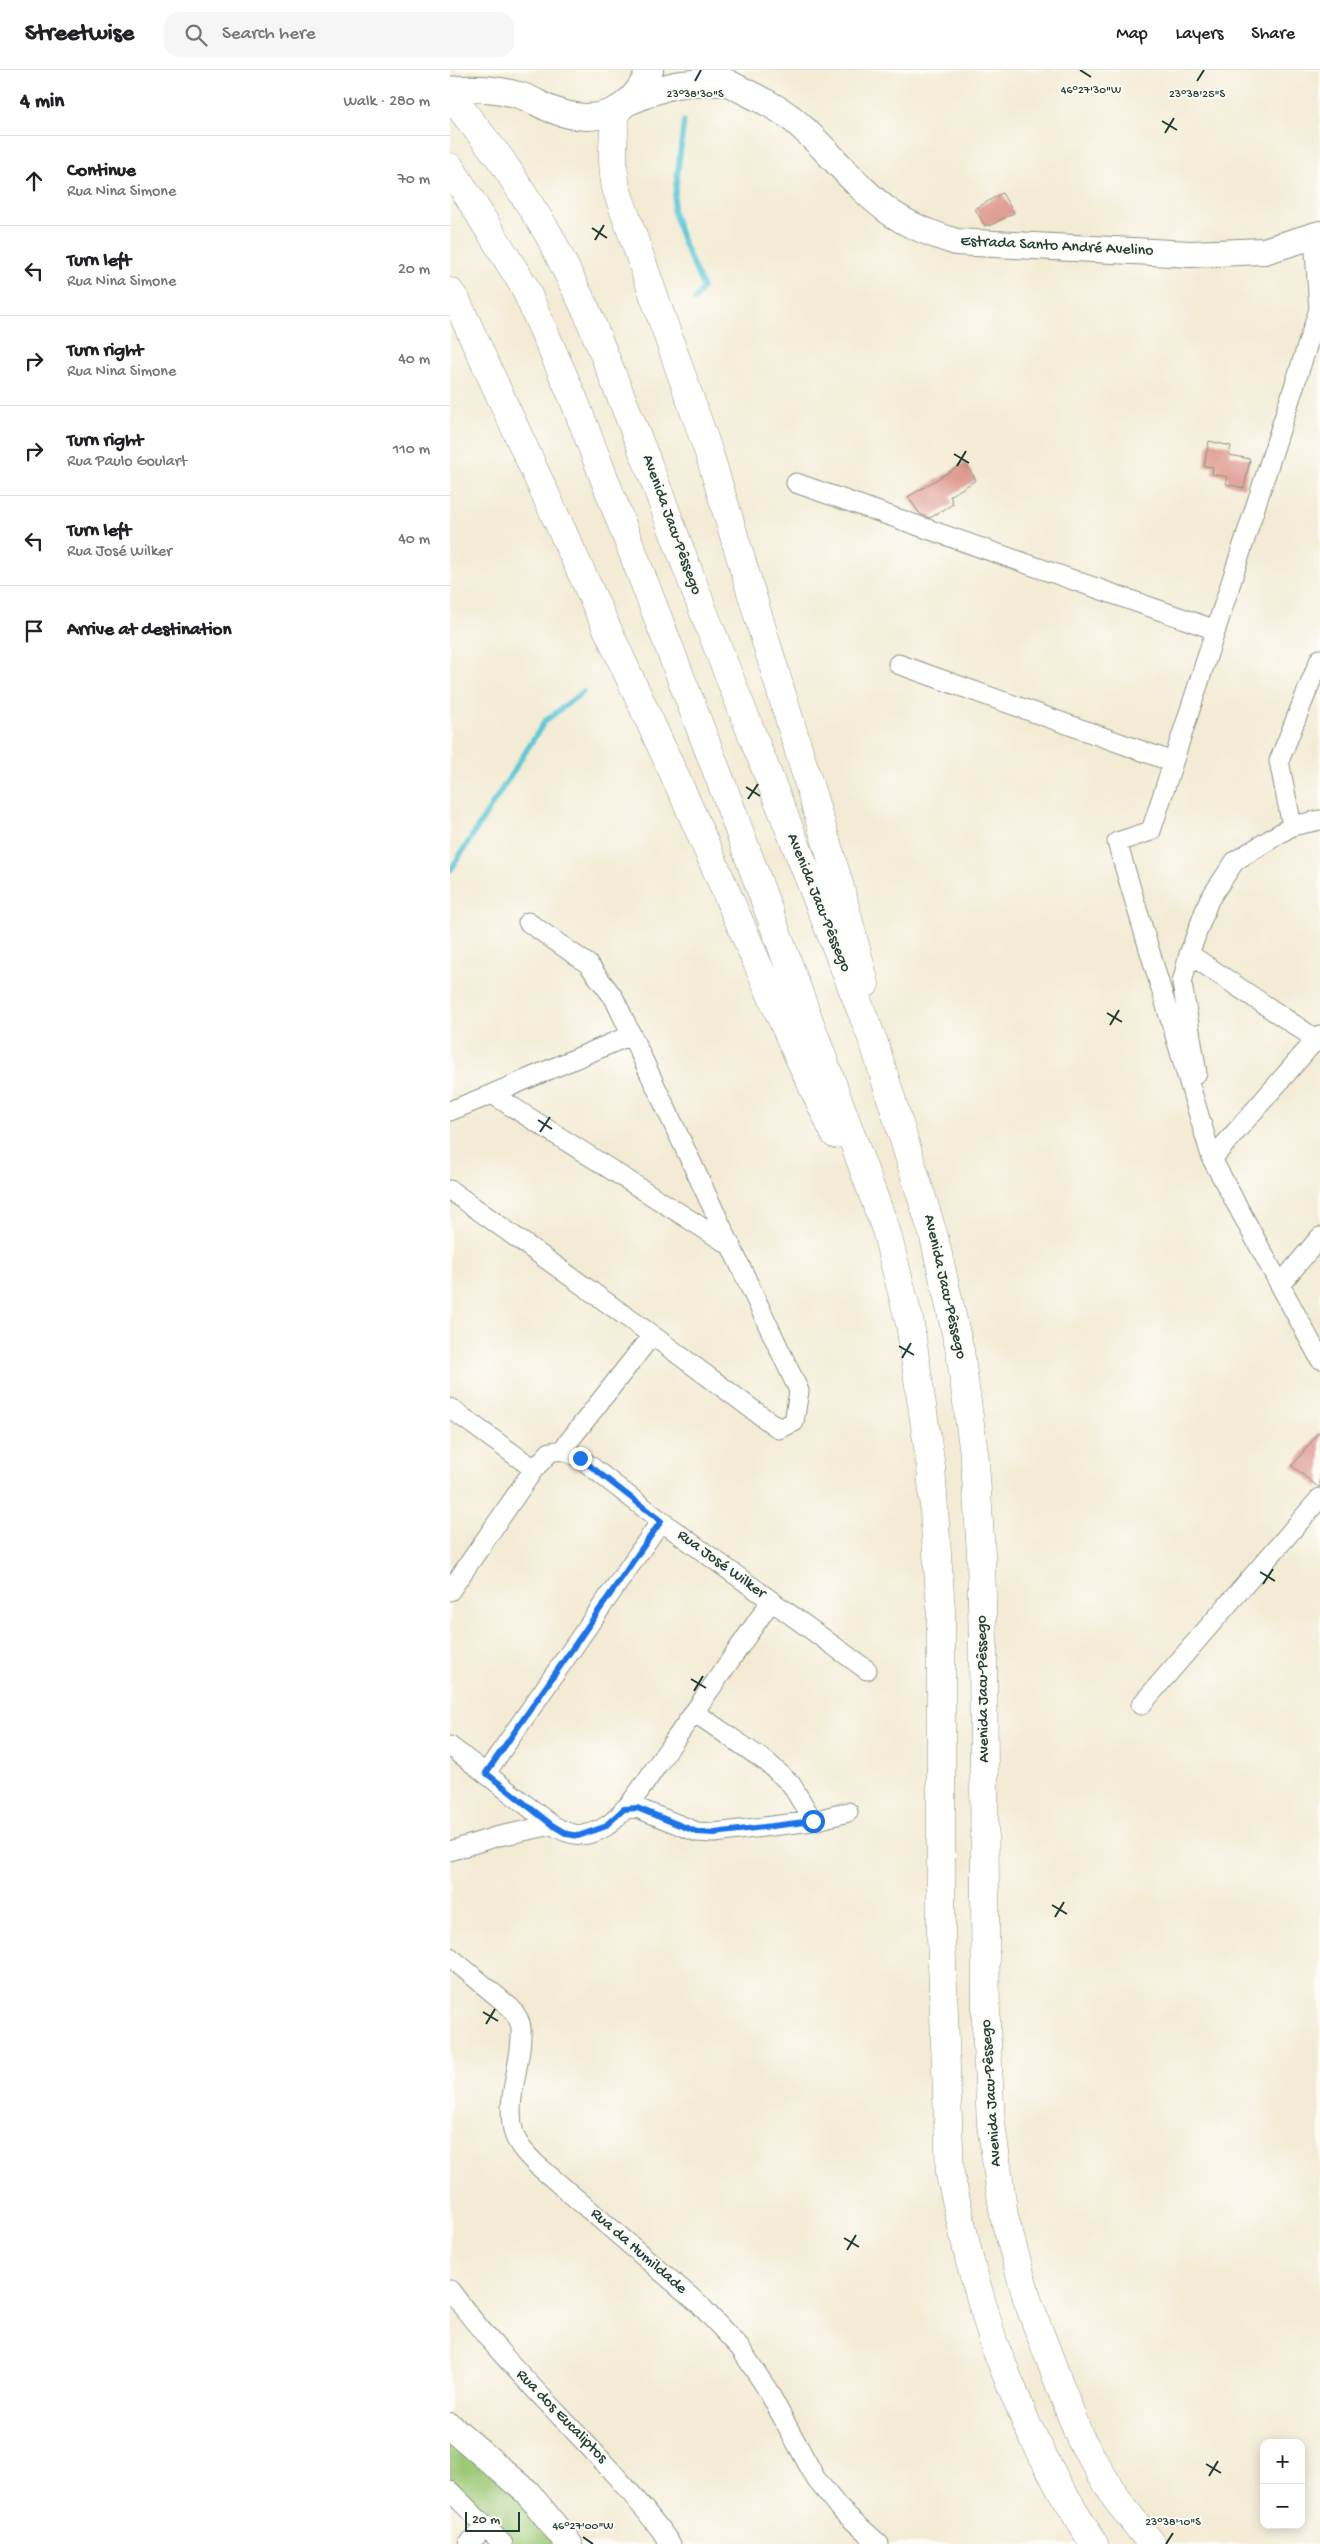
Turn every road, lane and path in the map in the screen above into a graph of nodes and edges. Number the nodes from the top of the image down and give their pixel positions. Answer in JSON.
{"nodes":[{"id":1,"x":650,"y":70,"type":"edge"},
{"id":2,"x":716,"y":77,"type":"edge"},
{"id":3,"x":450,"y":90,"type":"edge"},
{"id":4,"x":450,"y":95,"type":"edge"},
{"id":5,"x":623,"y":106,"type":"junction"},
{"id":6,"x":450,"y":167,"type":"edge"},
{"id":7,"x":1317,"y":236,"type":"edge"},
{"id":8,"x":450,"y":292,"type":"edge"},
{"id":9,"x":796,"y":484,"type":"dead end"},
{"id":10,"x":1216,"y":630,"type":"junction"},
{"id":11,"x":898,"y":664,"type":"dead end"},
{"id":12,"x":1319,"y":666,"type":"edge"},
{"id":13,"x":1173,"y":762,"type":"junction"},
{"id":14,"x":1320,"y":820,"type":"edge"},
{"id":15,"x":1292,"y":826,"type":"junction"},
{"id":16,"x":528,"y":922,"type":"dead end"},
{"id":17,"x":1189,"y":954,"type":"junction"},
{"id":18,"x":631,"y":1035,"type":"junction"},
{"id":19,"x":1319,"y":1039,"type":"edge"},
{"id":20,"x":874,"y":1043,"type":"junction"},
{"id":21,"x":492,"y":1094,"type":"junction"},
{"id":22,"x":450,"y":1111,"type":"edge"},
{"id":23,"x":1212,"y":1159,"type":"junction"},
{"id":24,"x":450,"y":1190,"type":"edge"},
{"id":25,"x":872,"y":1190,"type":"junction"},
{"id":26,"x":1320,"y":1237,"type":"edge"},
{"id":27,"x":731,"y":1246,"type":"junction"},
{"id":28,"x":1280,"y":1285,"type":"junction"},
{"id":29,"x":652,"y":1335,"type":"junction"},
{"id":30,"x":1320,"y":1359,"type":"edge"},
{"id":31,"x":450,"y":1408,"type":"edge"},
{"id":32,"x":556,"y":1451,"type":"junction"},
{"id":33,"x":534,"y":1469,"type":"junction"},
{"id":34,"x":1320,"y":1498,"type":"edge"},
{"id":35,"x":661,"y":1521,"type":"junction"},
{"id":36,"x":453,"y":1582,"type":"edge"},
{"id":37,"x":772,"y":1601,"type":"junction"},
{"id":38,"x":867,"y":1670,"type":"dead end"},
{"id":39,"x":1141,"y":1706,"type":"dead end"},
{"id":40,"x":694,"y":1712,"type":"junction"},
{"id":41,"x":450,"y":1746,"type":"edge"},
{"id":42,"x":486,"y":1773,"type":"junction"},
{"id":43,"x":624,"y":1809,"type":"junction"},
{"id":44,"x":848,"y":1812,"type":"dead end"},
{"id":45,"x":813,"y":1821,"type":"junction"},
{"id":46,"x":552,"y":1825,"type":"junction"},
{"id":47,"x":450,"y":1851,"type":"edge"},
{"id":48,"x":450,"y":1957,"type":"edge"},
{"id":49,"x":450,"y":2290,"type":"edge"},
{"id":50,"x":450,"y":2426,"type":"edge"},
{"id":51,"x":450,"y":2490,"type":"edge"},
{"id":52,"x":487,"y":2526,"type":"junction"},
{"id":53,"x":468,"y":2544,"type":"edge"},
{"id":54,"x":503,"y":2544,"type":"edge"},
{"id":55,"x":569,"y":2544,"type":"edge"},
{"id":56,"x":670,"y":2544,"type":"edge"},
{"id":57,"x":879,"y":2544,"type":"edge"},
{"id":58,"x":1094,"y":2544,"type":"edge"},
{"id":59,"x":1152,"y":2544,"type":"edge"}],
"edges":[{"from":1,"to":5,"type":"main road"},
{"from":2,"to":5,"type":"main road","name":"Estrada Santo André Avelino"},
{"from":2,"to":7,"type":"main road","name":"Estrada Santo André Avelino"},
{"from":3,"to":5,"type":"main road","name":"Estrada Santo André Avelino"},
{"from":4,"to":20,"type":"highway","name":"Avenida Jacu-Pêssego"},
{"from":5,"to":20,"type":"highway"},
{"from":6,"to":25,"type":"highway"},
{"from":7,"to":10,"type":"street"},
{"from":8,"to":25,"type":"highway"},
{"from":9,"to":10,"type":"street"},
{"from":10,"to":13,"type":"street"},
{"from":11,"to":13,"type":"street"},
{"from":12,"to":15,"type":"street"},
{"from":13,"to":23,"type":"street"},
{"from":14,"to":15,"type":"street"},
{"from":15,"to":17,"type":"street"},
{"from":16,"to":18,"type":"street"},
{"from":17,"to":19,"type":"street"},
{"from":17,"to":23,"type":"street"},
{"from":18,"to":21,"type":"street"},
{"from":18,"to":27,"type":"street"},
{"from":19,"to":23,"type":"street"},
{"from":20,"to":59,"type":"highway","name":"Avenida Jacu-Pêssego"},
{"from":21,"to":22,"type":"street"},
{"from":21,"to":27,"type":"street"},
{"from":23,"to":28,"type":"street"},
{"from":24,"to":29,"type":"street"},
{"from":25,"to":58,"type":"highway"},
{"from":26,"to":28,"type":"street"},
{"from":27,"to":29,"type":"street"},
{"from":28,"to":30,"type":"street"},
{"from":29,"to":32,"type":"street"},
{"from":31,"to":33,"type":"street"},
{"from":32,"to":33,"type":"street"},
{"from":32,"to":35,"type":"street","name":"Rua José Wilker"},
{"from":33,"to":36,"type":"street"},
{"from":34,"to":39,"type":"street"},
{"from":35,"to":37,"type":"street","name":"Rua José Wilker"},
{"from":35,"to":42,"type":"street"},
{"from":37,"to":38,"type":"street","name":"Rua José Wilker"},
{"from":37,"to":40,"type":"street"},
{"from":40,"to":43,"type":"street"},
{"from":40,"to":45,"type":"street"},
{"from":41,"to":42,"type":"street"},
{"from":42,"to":46,"type":"street"},
{"from":43,"to":45,"type":"street"},
{"from":43,"to":46,"type":"street"},
{"from":44,"to":45,"type":"street"},
{"from":46,"to":47,"type":"street"},
{"from":48,"to":57,"type":"street","name":"Rua da Humildade"},
{"from":49,"to":56,"type":"street","name":"Rua dos Eucaliptos"},
{"from":50,"to":55,"type":"main road"},
{"from":51,"to":52,"type":"street"},
{"from":52,"to":53,"type":"street"},
{"from":52,"to":54,"type":"street"}]}
